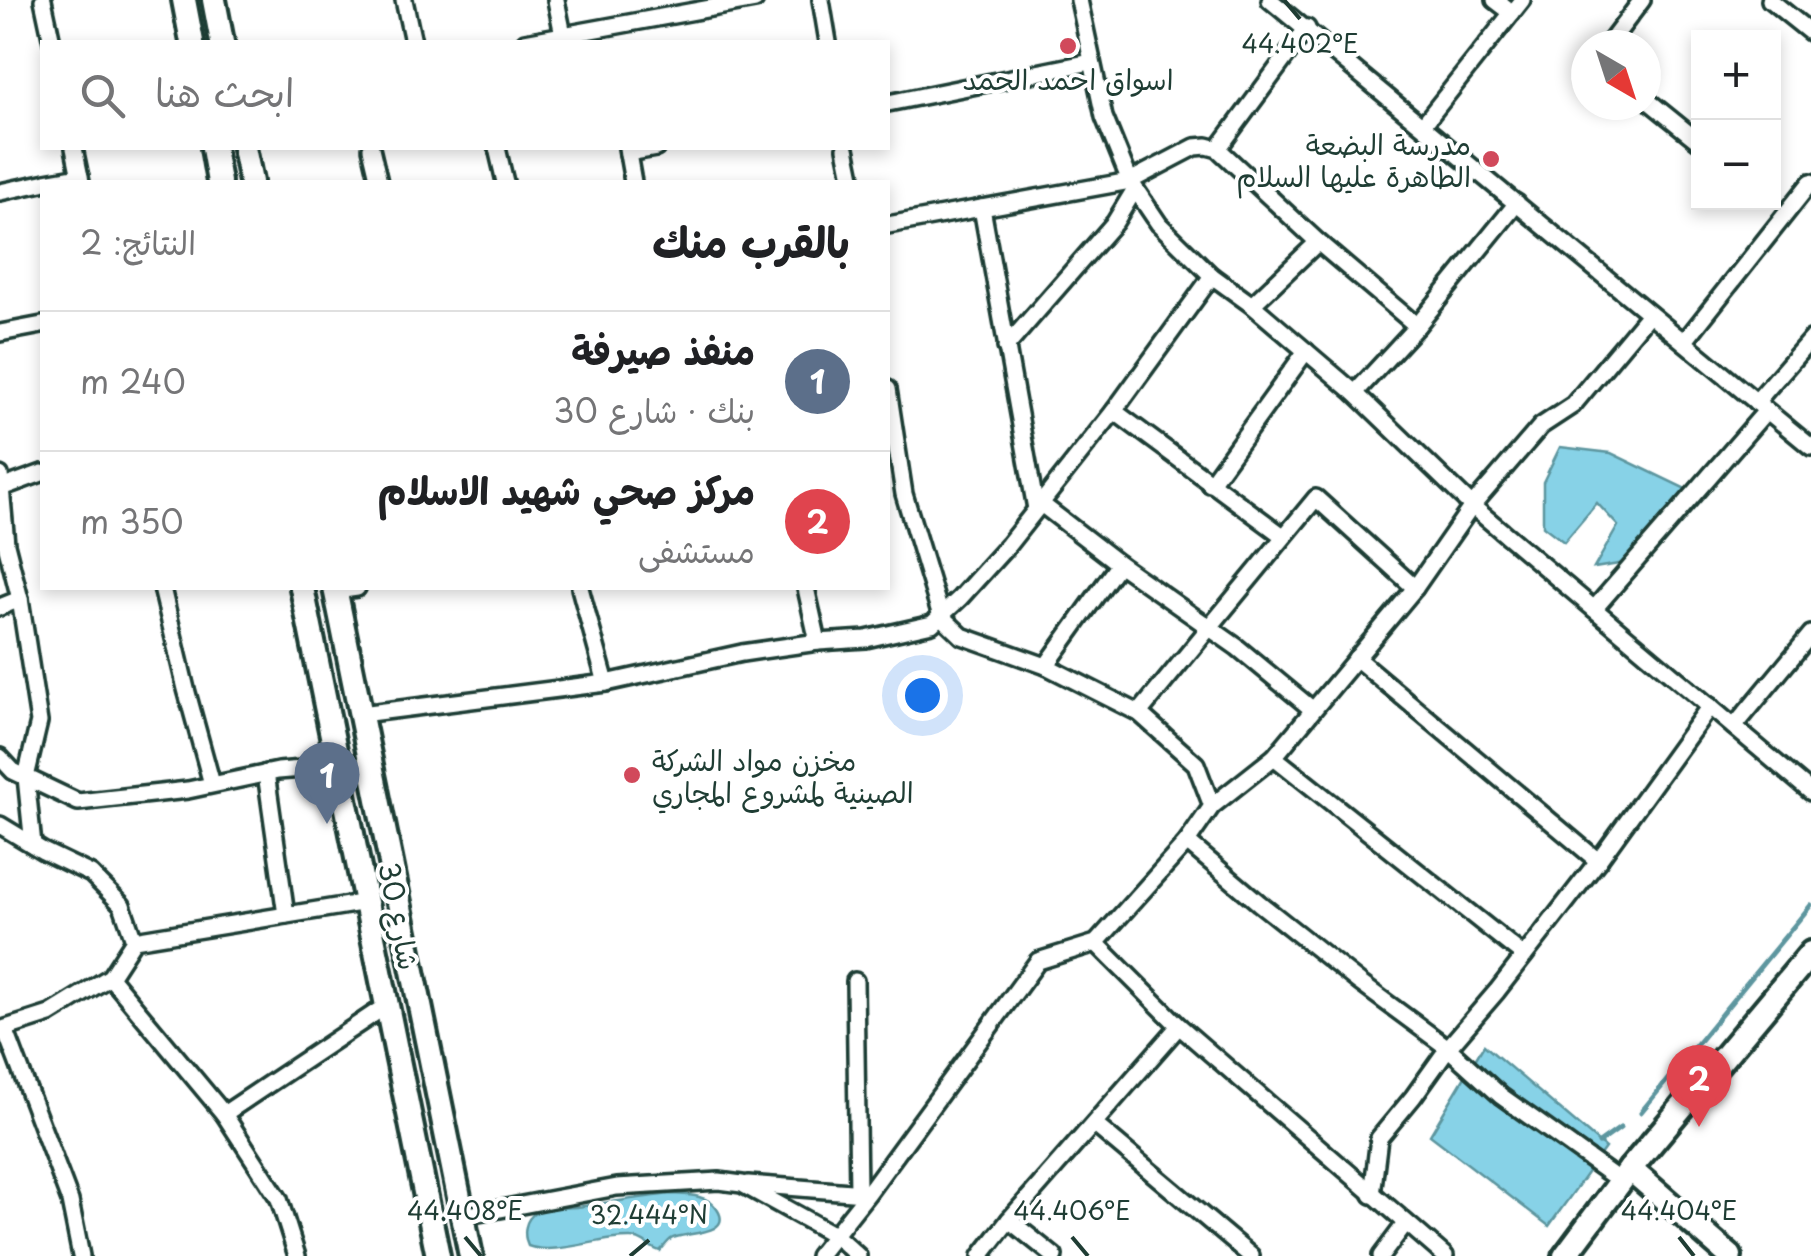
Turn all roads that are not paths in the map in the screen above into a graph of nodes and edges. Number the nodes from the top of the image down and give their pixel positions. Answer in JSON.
{"nodes":[{"id":1,"x":43,"y":0,"type":"edge"},
{"id":2,"x":184,"y":0,"type":"edge"},
{"id":3,"x":214,"y":0,"type":"edge"},
{"id":4,"x":404,"y":0,"type":"edge"},
{"id":5,"x":556,"y":0,"type":"edge"},
{"id":6,"x":755,"y":0,"type":"edge"},
{"id":7,"x":822,"y":0,"type":"edge"},
{"id":8,"x":1079,"y":0,"type":"edge"},
{"id":9,"x":1270,"y":0,"type":"edge"},
{"id":10,"x":1496,"y":0,"type":"edge"},
{"id":11,"x":1522,"y":0,"type":"edge"},
{"id":12,"x":1642,"y":0,"type":"edge"},
{"id":13,"x":1770,"y":0,"type":"edge"},
{"id":14,"x":700,"y":6,"type":"edge"},
{"id":15,"x":1512,"y":14,"type":"junction"},
{"id":16,"x":1307,"y":28,"type":"junction"},
{"id":17,"x":1619,"y":30,"type":"edge"},
{"id":18,"x":1811,"y":32,"type":"edge"},
{"id":19,"x":562,"y":36,"type":"junction"},
{"id":20,"x":600,"y":36,"type":"edge"},
{"id":21,"x":52,"y":40,"type":"edge"},
{"id":22,"x":192,"y":40,"type":"edge"},
{"id":23,"x":222,"y":40,"type":"edge"},
{"id":24,"x":413,"y":40,"type":"edge"},
{"id":25,"x":537,"y":40,"type":"edge"},
{"id":26,"x":828,"y":40,"type":"edge"},
{"id":27,"x":1091,"y":62,"type":"junction"},
{"id":28,"x":890,"y":103,"type":"edge"},
{"id":29,"x":1661,"y":110,"type":"edge"},
{"id":30,"x":1423,"y":125,"type":"junction"},
{"id":31,"x":1691,"y":135,"type":"edge"},
{"id":32,"x":74,"y":150,"type":"edge"},
{"id":33,"x":212,"y":150,"type":"edge"},
{"id":34,"x":244,"y":150,"type":"edge"},
{"id":35,"x":371,"y":150,"type":"edge"},
{"id":36,"x":497,"y":150,"type":"edge"},
{"id":37,"x":628,"y":150,"type":"edge"},
{"id":38,"x":846,"y":150,"type":"edge"},
{"id":39,"x":1218,"y":150,"type":"junction"},
{"id":40,"x":80,"y":179,"type":"edge"},
{"id":41,"x":220,"y":180,"type":"edge"},
{"id":42,"x":251,"y":180,"type":"edge"},
{"id":43,"x":379,"y":180,"type":"edge"},
{"id":44,"x":505,"y":180,"type":"edge"},
{"id":45,"x":634,"y":180,"type":"edge"},
{"id":46,"x":853,"y":180,"type":"edge"},
{"id":47,"x":1811,"y":182,"type":"edge"},
{"id":48,"x":40,"y":184,"type":"edge"},
{"id":49,"x":1133,"y":185,"type":"junction"},
{"id":50,"x":0,"y":192,"type":"edge"},
{"id":51,"x":1517,"y":203,"type":"junction"},
{"id":52,"x":1781,"y":206,"type":"edge"},
{"id":53,"x":982,"y":208,"type":"junction"},
{"id":54,"x":1778,"y":210,"type":"edge"},
{"id":55,"x":890,"y":225,"type":"edge"},
{"id":56,"x":1318,"y":242,"type":"junction"},
{"id":57,"x":1212,"y":276,"type":"junction"},
{"id":58,"x":1252,"y":304,"type":"junction"},
{"id":59,"x":1649,"y":314,"type":"junction"},
{"id":60,"x":40,"y":325,"type":"edge"},
{"id":61,"x":1416,"y":326,"type":"junction"},
{"id":62,"x":0,"y":333,"type":"edge"},
{"id":63,"x":1811,"y":339,"type":"edge"},
{"id":64,"x":1684,"y":342,"type":"junction"},
{"id":65,"x":1006,"y":347,"type":"junction"},
{"id":66,"x":1306,"y":350,"type":"junction"},
{"id":67,"x":1355,"y":393,"type":"junction"},
{"id":68,"x":1761,"y":407,"type":"junction"},
{"id":69,"x":1114,"y":411,"type":"junction"},
{"id":70,"x":890,"y":419,"type":"edge"},
{"id":71,"x":1811,"y":447,"type":"edge"},
{"id":72,"x":892,"y":448,"type":"edge"},
{"id":73,"x":40,"y":474,"type":"edge"},
{"id":74,"x":0,"y":475,"type":"edge"},
{"id":75,"x":1210,"y":484,"type":"junction"},
{"id":76,"x":1,"y":488,"type":"edge"},
{"id":77,"x":1038,"y":506,"type":"junction"},
{"id":78,"x":1472,"y":506,"type":"junction"},
{"id":79,"x":1284,"y":536,"type":"junction"},
{"id":80,"x":1119,"y":564,"type":"junction"},
{"id":81,"x":1414,"y":588,"type":"junction"},
{"id":82,"x":162,"y":590,"type":"edge"},
{"id":83,"x":302,"y":590,"type":"edge"},
{"id":84,"x":343,"y":590,"type":"edge"},
{"id":85,"x":581,"y":590,"type":"edge"},
{"id":86,"x":806,"y":590,"type":"edge"},
{"id":87,"x":20,"y":600,"type":"junction"},
{"id":88,"x":0,"y":606,"type":"edge"},
{"id":89,"x":1594,"y":609,"type":"junction"},
{"id":90,"x":941,"y":616,"type":"junction"},
{"id":91,"x":1210,"y":630,"type":"junction"},
{"id":92,"x":1811,"y":634,"type":"edge"},
{"id":93,"x":818,"y":642,"type":"junction"},
{"id":94,"x":1356,"y":658,"type":"junction"},
{"id":95,"x":1046,"y":666,"type":"junction"},
{"id":96,"x":606,"y":683,"type":"junction"},
{"id":97,"x":1710,"y":706,"type":"junction"},
{"id":98,"x":1313,"y":710,"type":"junction"},
{"id":99,"x":361,"y":714,"type":"junction"},
{"id":100,"x":1139,"y":714,"type":"junction"},
{"id":101,"x":1734,"y":727,"type":"junction"},
{"id":102,"x":0,"y":757,"type":"edge"},
{"id":103,"x":1274,"y":757,"type":"junction"},
{"id":104,"x":339,"y":766,"type":"junction"},
{"id":105,"x":266,"y":774,"type":"junction"},
{"id":106,"x":26,"y":777,"type":"junction"},
{"id":107,"x":212,"y":784,"type":"junction"},
{"id":108,"x":1811,"y":792,"type":"edge"},
{"id":109,"x":1212,"y":806,"type":"junction"},
{"id":110,"x":0,"y":825,"type":"edge"},
{"id":111,"x":1187,"y":842,"type":"junction"},
{"id":112,"x":33,"y":845,"type":"junction"},
{"id":113,"x":1598,"y":861,"type":"junction"},
{"id":114,"x":366,"y":902,"type":"junction"},
{"id":115,"x":286,"y":915,"type":"junction"},
{"id":116,"x":134,"y":940,"type":"junction"},
{"id":117,"x":1096,"y":943,"type":"junction"},
{"id":118,"x":1811,"y":953,"type":"edge"},
{"id":119,"x":1524,"y":956,"type":"junction"},
{"id":120,"x":110,"y":977,"type":"junction"},
{"id":121,"x":855,"y":981,"type":"dead end"},
{"id":122,"x":388,"y":1005,"type":"junction"},
{"id":123,"x":1179,"y":1026,"type":"junction"},
{"id":124,"x":2,"y":1030,"type":"edge"},
{"id":125,"x":1448,"y":1048,"type":"junction"},
{"id":126,"x":224,"y":1114,"type":"junction"},
{"id":127,"x":1094,"y":1124,"type":"junction"},
{"id":128,"x":454,"y":1174,"type":"junction"},
{"id":129,"x":1625,"y":1175,"type":"junction"},
{"id":130,"x":422,"y":1178,"type":"junction"},
{"id":131,"x":742,"y":1184,"type":"junction"},
{"id":132,"x":863,"y":1192,"type":"junction"},
{"id":133,"x":1372,"y":1195,"type":"junction"},
{"id":134,"x":463,"y":1216,"type":"junction"},
{"id":135,"x":1009,"y":1220,"type":"junction"},
{"id":136,"x":1405,"y":1224,"type":"junction"},
{"id":137,"x":836,"y":1236,"type":"junction"},
{"id":138,"x":470,"y":1249,"type":"edge"},
{"id":139,"x":438,"y":1253,"type":"edge"},
{"id":140,"x":81,"y":1256,"type":"edge"},
{"id":141,"x":297,"y":1256,"type":"edge"},
{"id":142,"x":818,"y":1256,"type":"edge"},
{"id":143,"x":858,"y":1256,"type":"edge"},
{"id":144,"x":981,"y":1256,"type":"edge"},
{"id":145,"x":1054,"y":1256,"type":"edge"},
{"id":146,"x":1251,"y":1256,"type":"edge"},
{"id":147,"x":1381,"y":1256,"type":"edge"},
{"id":148,"x":1445,"y":1256,"type":"edge"},
{"id":149,"x":1565,"y":1256,"type":"edge"},
{"id":150,"x":1730,"y":1256,"type":"edge"}],
"edges":[{"from":1,"to":21,"type":"street"},
{"from":2,"to":22,"type":"street"},
{"from":3,"to":23,"type":"street"},
{"from":4,"to":24,"type":"street"},
{"from":5,"to":19,"type":"street"},
{"from":6,"to":14,"type":"street"},
{"from":7,"to":26,"type":"street"},
{"from":8,"to":27,"type":"street"},
{"from":9,"to":16,"type":"street"},
{"from":10,"to":15,"type":"street"},
{"from":11,"to":15,"type":"street"},
{"from":12,"to":17,"type":"street"},
{"from":13,"to":18,"type":"street"},
{"from":14,"to":20,"type":"street"},
{"from":15,"to":30,"type":"street"},
{"from":16,"to":30,"type":"street"},
{"from":16,"to":39,"type":"street"},
{"from":19,"to":20,"type":"street"},
{"from":19,"to":25,"type":"street"},
{"from":27,"to":28,"type":"street"},
{"from":27,"to":49,"type":"street"},
{"from":29,"to":31,"type":"street"},
{"from":30,"to":51,"type":"street"},
{"from":32,"to":40,"type":"street"},
{"from":33,"to":41,"type":"street"},
{"from":34,"to":42,"type":"street"},
{"from":35,"to":43,"type":"street"},
{"from":36,"to":44,"type":"street"},
{"from":37,"to":45,"type":"street"},
{"from":38,"to":46,"type":"street"},
{"from":39,"to":49,"type":"street"},
{"from":39,"to":56,"type":"street"},
{"from":47,"to":52,"type":"street"},
{"from":48,"to":50,"type":"street"},
{"from":49,"to":53,"type":"street"},
{"from":49,"to":57,"type":"street"},
{"from":49,"to":65,"type":"street"},
{"from":51,"to":59,"type":"street"},
{"from":51,"to":61,"type":"street"},
{"from":53,"to":55,"type":"street"},
{"from":53,"to":65,"type":"street"},
{"from":54,"to":64,"type":"street"},
{"from":56,"to":58,"type":"street"},
{"from":56,"to":61,"type":"street"},
{"from":57,"to":58,"type":"street"},
{"from":57,"to":69,"type":"street"},
{"from":58,"to":66,"type":"street"},
{"from":59,"to":64,"type":"street"},
{"from":59,"to":78,"type":"street"},
{"from":60,"to":62,"type":"street"},
{"from":61,"to":67,"type":"street"},
{"from":63,"to":68,"type":"street"},
{"from":64,"to":68,"type":"street"},
{"from":65,"to":77,"type":"street"},
{"from":66,"to":67,"type":"street"},
{"from":66,"to":75,"type":"street"},
{"from":67,"to":78,"type":"street"},
{"from":68,"to":71,"type":"street"},
{"from":68,"to":89,"type":"street"},
{"from":69,"to":75,"type":"street"},
{"from":69,"to":77,"type":"street"},
{"from":70,"to":72,"type":"street"},
{"from":72,"to":90,"type":"street"},
{"from":73,"to":76,"type":"street"},
{"from":74,"to":76,"type":"street"},
{"from":75,"to":79,"type":"street"},
{"from":76,"to":87,"type":"street"},
{"from":77,"to":80,"type":"street"},
{"from":77,"to":90,"type":"street"},
{"from":78,"to":81,"type":"street"},
{"from":78,"to":89,"type":"street"},
{"from":79,"to":81,"type":"street"},
{"from":79,"to":91,"type":"street"},
{"from":80,"to":91,"type":"street"},
{"from":80,"to":95,"type":"street"},
{"from":81,"to":94,"type":"street"},
{"from":82,"to":107,"type":"street"},
{"from":83,"to":104,"type":"street","name":"شارع 30"},
{"from":84,"to":99,"type":"street","name":"شارع 30"},
{"from":85,"to":96,"type":"street"},
{"from":86,"to":93,"type":"street"},
{"from":87,"to":88,"type":"street"},
{"from":87,"to":106,"type":"street"},
{"from":89,"to":97,"type":"street"},
{"from":90,"to":93,"type":"street"},
{"from":90,"to":95,"type":"street"},
{"from":91,"to":98,"type":"street"},
{"from":91,"to":100,"type":"street"},
{"from":92,"to":101,"type":"street"},
{"from":93,"to":96,"type":"street"},
{"from":94,"to":98,"type":"street"},
{"from":94,"to":113,"type":"street"},
{"from":95,"to":100,"type":"street"},
{"from":96,"to":99,"type":"street"},
{"from":97,"to":101,"type":"street"},
{"from":97,"to":113,"type":"street"},
{"from":98,"to":103,"type":"street"},
{"from":99,"to":128,"type":"street","name":"شارع 30"},
{"from":100,"to":109,"type":"street"},
{"from":101,"to":108,"type":"street"},
{"from":102,"to":106,"type":"street"},
{"from":103,"to":109,"type":"street"},
{"from":103,"to":119,"type":"street"},
{"from":104,"to":105,"type":"street"},
{"from":104,"to":114,"type":"street","name":"شارع 30"},
{"from":105,"to":107,"type":"street"},
{"from":105,"to":115,"type":"street"},
{"from":106,"to":107,"type":"street"},
{"from":106,"to":112,"type":"street"},
{"from":109,"to":111,"type":"street"},
{"from":110,"to":112,"type":"street"},
{"from":111,"to":117,"type":"street"},
{"from":111,"to":125,"type":"street"},
{"from":112,"to":116,"type":"street"},
{"from":113,"to":119,"type":"street"},
{"from":114,"to":115,"type":"street"},
{"from":114,"to":122,"type":"street","name":"شارع 30"},
{"from":115,"to":116,"type":"street"},
{"from":116,"to":120,"type":"street"},
{"from":117,"to":123,"type":"street"},
{"from":117,"to":132,"type":"street"},
{"from":118,"to":129,"type":"street"},
{"from":119,"to":125,"type":"street"},
{"from":120,"to":124,"type":"street"},
{"from":120,"to":126,"type":"street"},
{"from":121,"to":132,"type":"street"},
{"from":122,"to":126,"type":"street"},
{"from":122,"to":130,"type":"street","name":"شارع 30"},
{"from":123,"to":127,"type":"street"},
{"from":123,"to":133,"type":"street"},
{"from":124,"to":140,"type":"street"},
{"from":125,"to":129,"type":"street"},
{"from":125,"to":133,"type":"street"},
{"from":126,"to":141,"type":"street"},
{"from":127,"to":135,"type":"street"},
{"from":127,"to":146,"type":"street"},
{"from":128,"to":130,"type":"street"},
{"from":128,"to":134,"type":"street","name":"شارع 30"},
{"from":129,"to":149,"type":"street"},
{"from":129,"to":150,"type":"street"},
{"from":130,"to":139,"type":"street","name":"شارع 30"},
{"from":131,"to":132,"type":"street"},
{"from":131,"to":134,"type":"street"},
{"from":131,"to":137,"type":"street"},
{"from":132,"to":137,"type":"street"},
{"from":133,"to":136,"type":"street"},
{"from":134,"to":138,"type":"street","name":"شارع 30"},
{"from":135,"to":144,"type":"street"},
{"from":135,"to":145,"type":"street"},
{"from":136,"to":147,"type":"street"},
{"from":136,"to":148,"type":"street"},
{"from":137,"to":142,"type":"street"},
{"from":137,"to":143,"type":"street"},
{"from":138,"to":139,"type":"street"}]}
